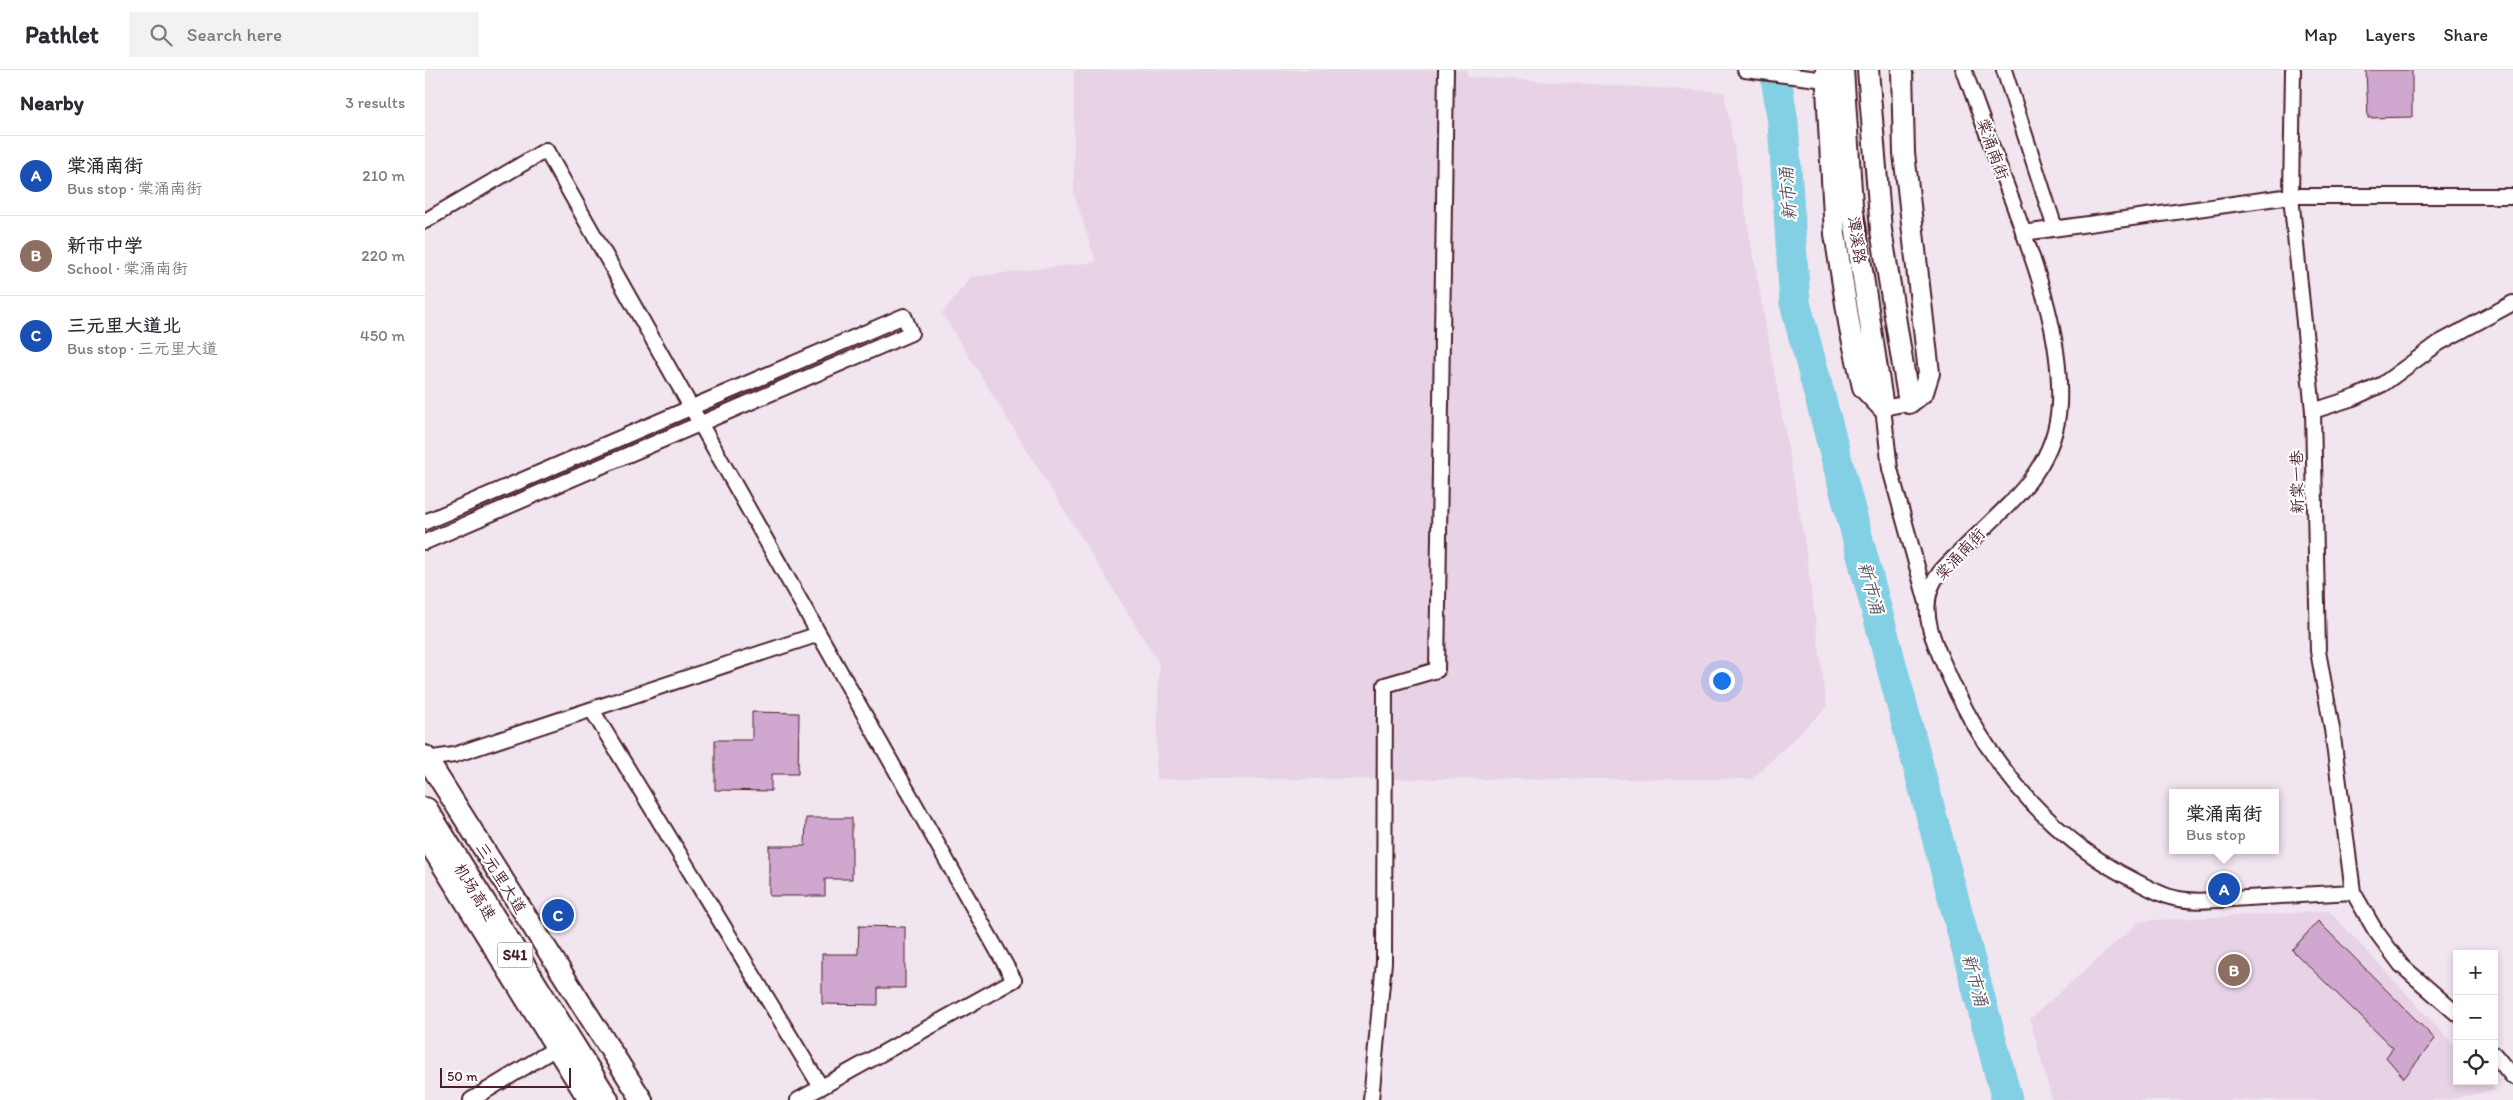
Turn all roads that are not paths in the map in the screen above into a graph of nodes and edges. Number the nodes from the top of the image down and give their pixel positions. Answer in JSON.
{"nodes":[{"id":1,"x":1446,"y":70,"type":"edge"},
{"id":2,"x":1843,"y":70,"type":"edge"},
{"id":3,"x":1868,"y":70,"type":"edge"},
{"id":4,"x":1902,"y":70,"type":"edge"},
{"id":5,"x":1964,"y":70,"type":"edge"},
{"id":6,"x":2004,"y":70,"type":"edge"},
{"id":7,"x":2293,"y":70,"type":"edge"},
{"id":8,"x":1750,"y":72,"type":"edge"},
{"id":9,"x":1826,"y":75,"type":"edge"},
{"id":10,"x":2291,"y":196,"type":"junction"},
{"id":11,"x":2513,"y":196,"type":"edge"},
{"id":12,"x":425,"y":221,"type":"edge"},
{"id":13,"x":2055,"y":228,"type":"junction"},
{"id":14,"x":2023,"y":233,"type":"junction"},
{"id":15,"x":2513,"y":303,"type":"edge"},
{"id":16,"x":1909,"y":403,"type":"junction"},
{"id":17,"x":691,"y":408,"type":"junction"},
{"id":18,"x":1883,"y":408,"type":"junction"},
{"id":19,"x":2313,"y":411,"type":"junction"},
{"id":20,"x":700,"y":424,"type":"junction"},
{"id":21,"x":425,"y":522,"type":"edge"},
{"id":22,"x":425,"y":542,"type":"edge"},
{"id":23,"x":1928,"y":606,"type":"junction"},
{"id":24,"x":819,"y":634,"type":"junction"},
{"id":25,"x":592,"y":710,"type":"junction"},
{"id":26,"x":426,"y":757,"type":"edge"},
{"id":27,"x":425,"y":811,"type":"edge"},
{"id":28,"x":425,"y":837,"type":"edge"},
{"id":29,"x":2353,"y":892,"type":"junction"},
{"id":30,"x":2453,"y":1010,"type":"edge"},
{"id":31,"x":556,"y":1048,"type":"junction"},
{"id":32,"x":2498,"y":1059,"type":"edge"},
{"id":33,"x":2513,"y":1077,"type":"edge"},
{"id":34,"x":821,"y":1087,"type":"junction"},
{"id":35,"x":471,"y":1100,"type":"edge"},
{"id":36,"x":589,"y":1100,"type":"edge"},
{"id":37,"x":605,"y":1100,"type":"edge"},
{"id":38,"x":642,"y":1100,"type":"edge"},
{"id":39,"x":798,"y":1100,"type":"edge"},
{"id":40,"x":1371,"y":1100,"type":"edge"}],
"edges":[{"from":1,"to":40,"type":"street"},
{"from":2,"to":18,"type":"main road","name":"潭溪路"},
{"from":3,"to":16,"type":"main road","name":"潭溪路"},
{"from":4,"to":16,"type":"main road"},
{"from":5,"to":14,"type":"street","name":"棠涌南街"},
{"from":6,"to":13,"type":"street"},
{"from":7,"to":10,"type":"street","name":"新棠一巷"},
{"from":8,"to":9,"type":"street"},
{"from":9,"to":18,"type":"main road"},
{"from":10,"to":11,"type":"street"},
{"from":10,"to":13,"type":"street"},
{"from":10,"to":19,"type":"street","name":"新棠一巷"},
{"from":12,"to":17,"type":"street"},
{"from":13,"to":14,"type":"street"},
{"from":14,"to":23,"type":"street","name":"棠涌南街"},
{"from":15,"to":19,"type":"street"},
{"from":16,"to":18,"type":"street"},
{"from":17,"to":20,"type":"street"},
{"from":17,"to":20,"type":"street"},
{"from":17,"to":21,"type":"street"},
{"from":18,"to":23,"type":"street"},
{"from":19,"to":29,"type":"street","name":"新棠一巷"},
{"from":20,"to":22,"type":"street"},
{"from":20,"to":24,"type":"street"},
{"from":23,"to":29,"type":"street","name":"棠涌南街"},
{"from":24,"to":25,"type":"street"},
{"from":24,"to":34,"type":"street"},
{"from":25,"to":26,"type":"street"},
{"from":25,"to":34,"type":"street"},
{"from":26,"to":38,"type":"main road","name":"三元里大道"},
{"from":27,"to":37,"type":"highway","name":"机场高速","number":"S41"},
{"from":28,"to":31,"type":"main road"},
{"from":29,"to":30,"type":"street"},
{"from":31,"to":35,"type":"street"},
{"from":31,"to":36,"type":"main road"},
{"from":32,"to":33,"type":"street"},
{"from":34,"to":39,"type":"street"}]}
